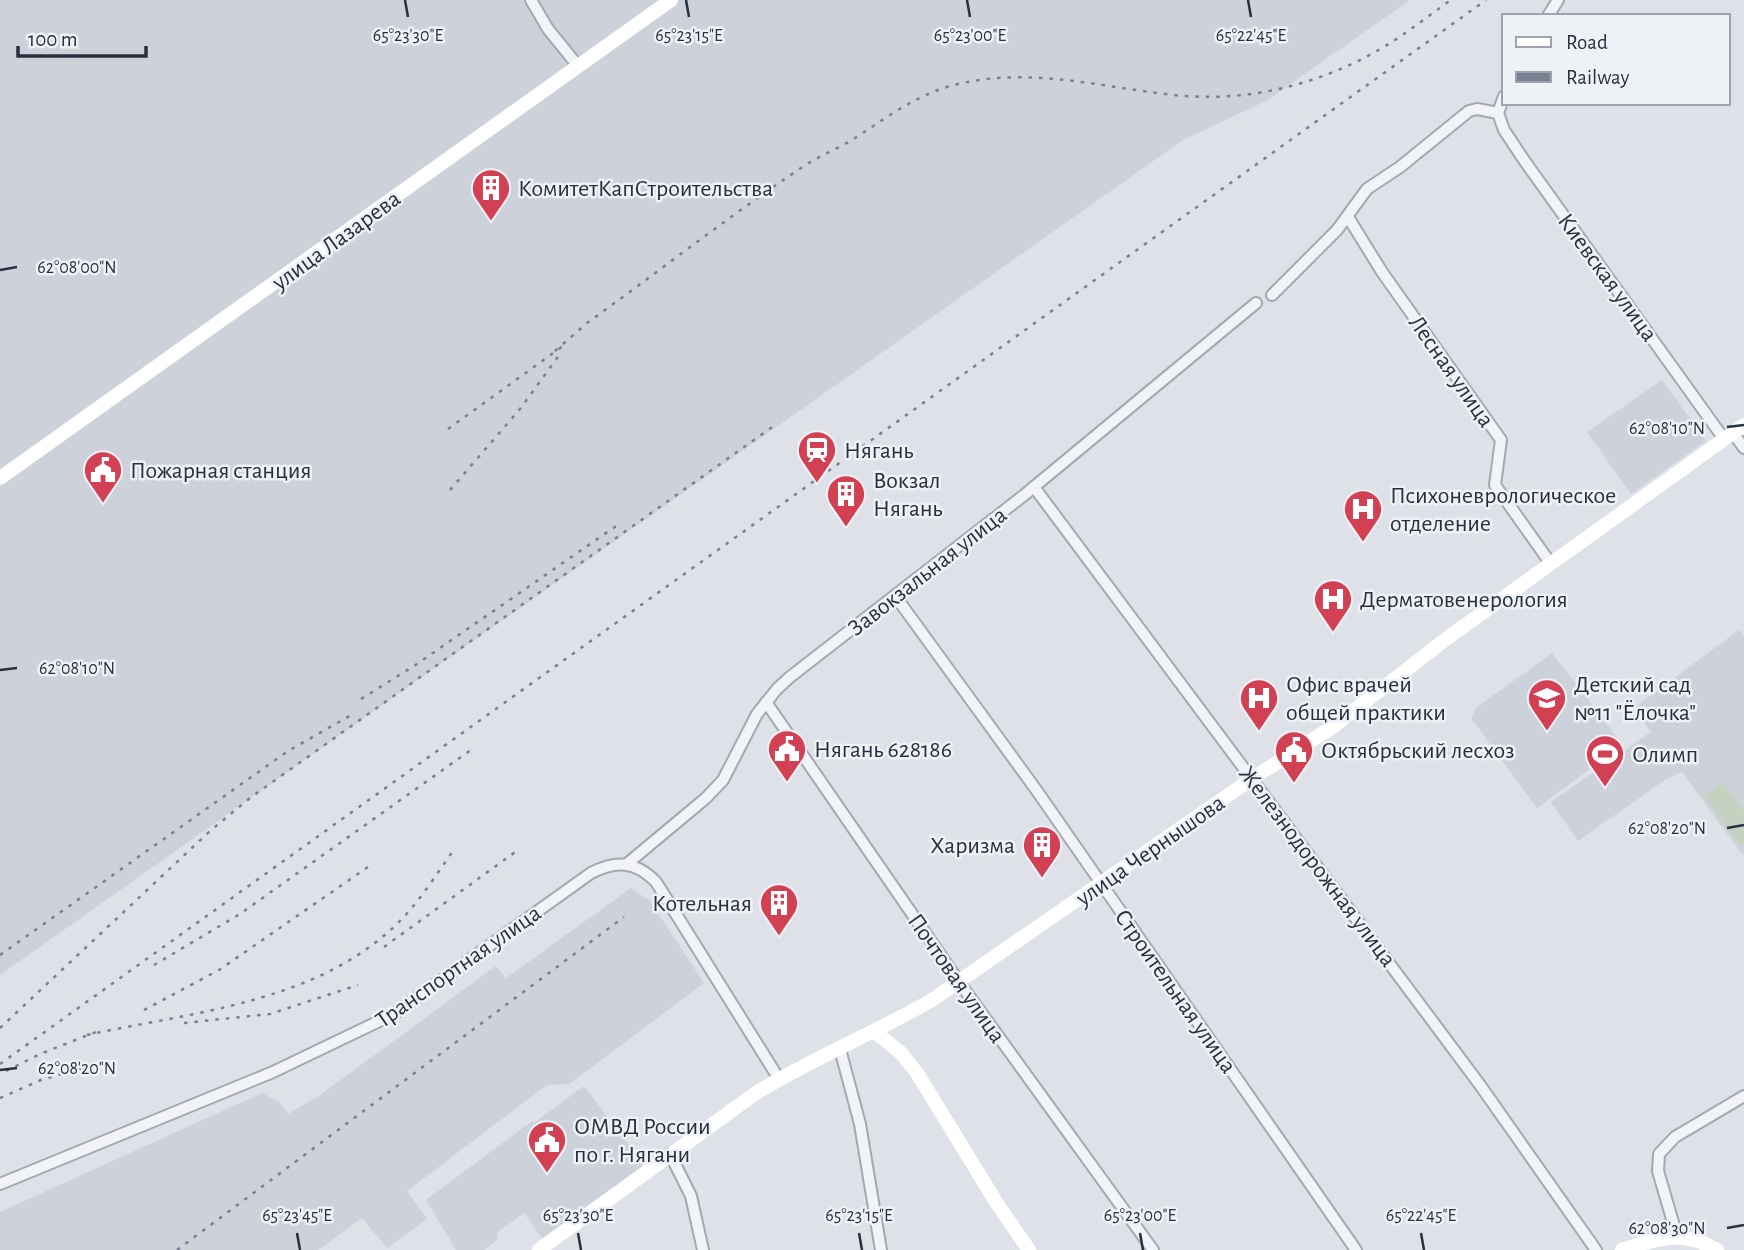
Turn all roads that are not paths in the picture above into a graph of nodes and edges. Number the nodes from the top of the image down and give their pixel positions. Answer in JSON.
{"nodes":[{"id":1,"x":531,"y":0,"type":"edge"},
{"id":2,"x":671,"y":0,"type":"edge"},
{"id":3,"x":578,"y":66,"type":"junction"},
{"id":4,"x":1502,"y":101,"type":"edge"},
{"id":5,"x":1497,"y":113,"type":"junction"},
{"id":6,"x":1348,"y":218,"type":"junction"},
{"id":7,"x":1272,"y":295,"type":"dead end"},
{"id":8,"x":1256,"y":303,"type":"dead end"},
{"id":9,"x":1734,"y":433,"type":"edge"},
{"id":10,"x":1744,"y":448,"type":"edge"},
{"id":11,"x":0,"y":478,"type":"edge"},
{"id":12,"x":1034,"y":487,"type":"junction"},
{"id":13,"x":1551,"y":564,"type":"junction"},
{"id":14,"x":896,"y":597,"type":"junction"},
{"id":15,"x":766,"y":702,"type":"junction"},
{"id":16,"x":1253,"y":778,"type":"junction"},
{"id":17,"x":628,"y":863,"type":"junction"},
{"id":18,"x":1101,"y":885,"type":"junction"},
{"id":19,"x":958,"y":982,"type":"junction"},
{"id":20,"x":875,"y":1032,"type":"junction"},
{"id":21,"x":840,"y":1049,"type":"junction"},
{"id":22,"x":779,"y":1079,"type":"junction"},
{"id":23,"x":1744,"y":1096,"type":"edge"},
{"id":24,"x":670,"y":1154,"type":"junction"},
{"id":25,"x":0,"y":1184,"type":"edge"},
{"id":26,"x":1677,"y":1236,"type":"junction"},
{"id":27,"x":1627,"y":1249,"type":"edge"},
{"id":28,"x":539,"y":1250,"type":"edge"},
{"id":29,"x":704,"y":1250,"type":"edge"},
{"id":30,"x":881,"y":1250,"type":"edge"},
{"id":31,"x":1029,"y":1250,"type":"edge"},
{"id":32,"x":1153,"y":1250,"type":"edge"},
{"id":33,"x":1356,"y":1250,"type":"edge"},
{"id":34,"x":1596,"y":1250,"type":"edge"},
{"id":35,"x":1717,"y":1250,"type":"edge"}],
"edges":[{"from":1,"to":3,"type":"street"},
{"from":2,"to":3,"type":"main road","name":"улица Лазарева"},
{"from":3,"to":11,"type":"main road","name":"улица Лазарева"},
{"from":4,"to":5,"type":"street"},
{"from":5,"to":6,"type":"street"},
{"from":5,"to":9,"type":"street","name":"Киевская улица"},
{"from":6,"to":7,"type":"street"},
{"from":6,"to":13,"type":"street","name":"Лесная улица"},
{"from":8,"to":12,"type":"street","name":"Завокзальная улица"},
{"from":9,"to":10,"type":"street","name":"Киевская улица"},
{"from":9,"to":13,"type":"main road","name":"улица Чернышова"},
{"from":12,"to":14,"type":"street","name":"Завокзальная улица"},
{"from":12,"to":16,"type":"street","name":"Железнодорожная улица"},
{"from":13,"to":16,"type":"main road","name":"улица Чернышова"},
{"from":14,"to":15,"type":"street","name":"Завокзальная улица"},
{"from":14,"to":18,"type":"street","name":"Строительная улица"},
{"from":15,"to":17,"type":"street","name":"Завокзальная улица"},
{"from":15,"to":19,"type":"street","name":"Почтовая улица"},
{"from":16,"to":18,"type":"main road","name":"улица Чернышова"},
{"from":16,"to":34,"type":"street","name":"Железнодорожная улица"},
{"from":17,"to":22,"type":"street"},
{"from":17,"to":25,"type":"street","name":"Транспортная улица"},
{"from":18,"to":19,"type":"main road","name":"улица Чернышова"},
{"from":18,"to":33,"type":"street","name":"Строительная улица"},
{"from":19,"to":20,"type":"main road","name":"улица Чернышова"},
{"from":19,"to":32,"type":"street","name":"Почтовая улица"},
{"from":20,"to":21,"type":"main road","name":"улица Чернышова"},
{"from":20,"to":31,"type":"main road"},
{"from":21,"to":22,"type":"main road","name":"улица Чернышова"},
{"from":21,"to":30,"type":"street"},
{"from":22,"to":24,"type":"main road","name":"улица Чернышова"},
{"from":23,"to":26,"type":"street"},
{"from":24,"to":28,"type":"main road","name":"улица Чернышова"},
{"from":24,"to":29,"type":"street"},
{"from":26,"to":27,"type":"main road"},
{"from":26,"to":35,"type":"main road"}]}
